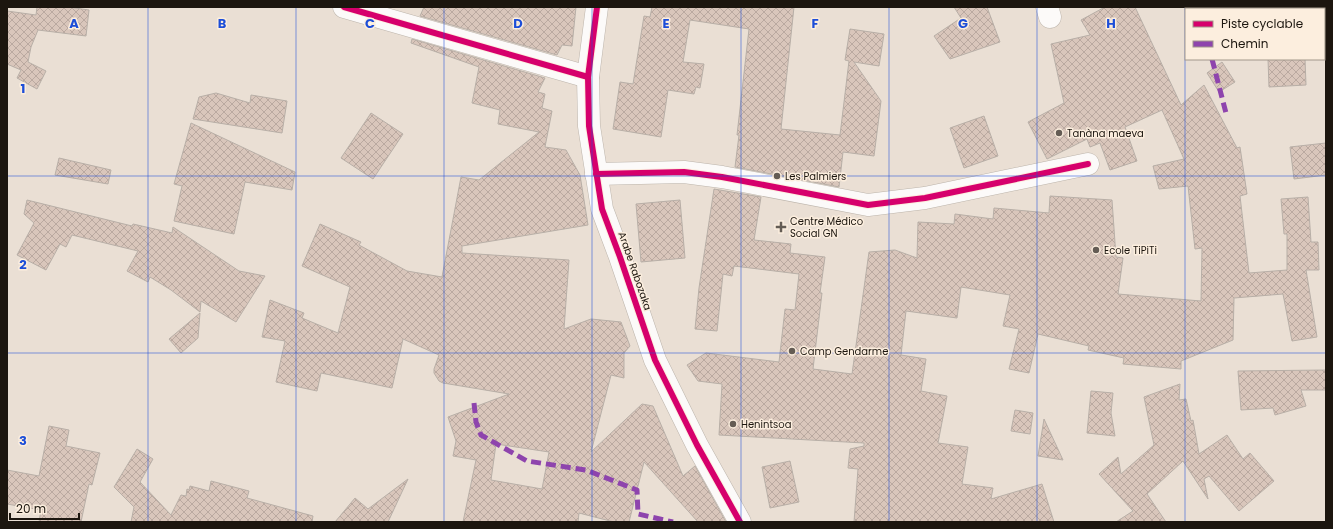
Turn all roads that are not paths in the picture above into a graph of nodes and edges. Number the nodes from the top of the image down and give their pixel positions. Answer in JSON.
{"nodes":[{"id":1,"x":344,"y":7,"type":"edge"},
{"id":2,"x":597,"y":7,"type":"edge"},
{"id":3,"x":588,"y":77,"type":"junction"},
{"id":4,"x":1088,"y":164,"type":"dead end"},
{"id":5,"x":596,"y":174,"type":"junction"},
{"id":6,"x":740,"y":522,"type":"edge"}],
"edges":[{"from":1,"to":3,"type":"street"},
{"from":2,"to":3,"type":"street","name":"Arabe Rabozaka"},
{"from":3,"to":5,"type":"street","name":"Arabe Rabozaka"},
{"from":4,"to":5,"type":"street"},
{"from":5,"to":6,"type":"street","name":"Arabe Rabozaka"}]}
